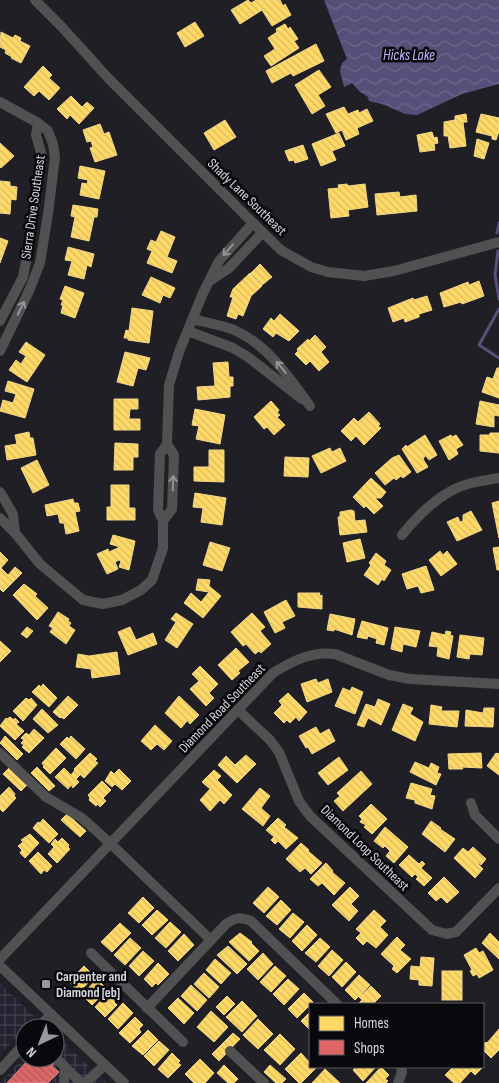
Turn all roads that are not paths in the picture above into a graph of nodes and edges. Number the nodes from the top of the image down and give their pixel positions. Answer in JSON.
{"nodes":[{"id":1,"x":35,"y":0,"type":"edge"},
{"id":2,"x":0,"y":102,"type":"edge"},
{"id":3,"x":38,"y":123,"type":"junction"},
{"id":4,"x":34,"y":213,"type":"junction"},
{"id":5,"x":48,"y":214,"type":"junction"},
{"id":6,"x":253,"y":224,"type":"junction"},
{"id":7,"x":262,"y":233,"type":"junction"},
{"id":8,"x":499,"y":242,"type":"edge"},
{"id":9,"x":210,"y":281,"type":"junction"},
{"id":10,"x":193,"y":319,"type":"junction"},
{"id":11,"x":0,"y":321,"type":"edge"},
{"id":12,"x":188,"y":331,"type":"junction"},
{"id":13,"x":0,"y":351,"type":"edge"},
{"id":14,"x":499,"y":478,"type":"edge"},
{"id":15,"x":0,"y":492,"type":"edge"},
{"id":16,"x":0,"y":518,"type":"edge"},
{"id":17,"x":15,"y":533,"type":"junction"},
{"id":18,"x":402,"y":535,"type":"dead end"},
{"id":19,"x":499,"y":684,"type":"edge"},
{"id":20,"x":238,"y":710,"type":"junction"},
{"id":21,"x":0,"y":753,"type":"edge"},
{"id":22,"x":471,"y":803,"type":"dead end"},
{"id":23,"x":499,"y":839,"type":"edge"},
{"id":24,"x":111,"y":844,"type":"junction"},
{"id":25,"x":499,"y":888,"type":"edge"},
{"id":26,"x":211,"y":940,"type":"junction"},
{"id":27,"x":90,"y":953,"type":"dead end"},
{"id":28,"x":0,"y":958,"type":"edge"},
{"id":29,"x":0,"y":966,"type":"edge"},
{"id":30,"x":337,"y":1003,"type":"edge"},
{"id":31,"x":147,"y":1008,"type":"junction"},
{"id":32,"x":51,"y":1014,"type":"junction"},
{"id":33,"x":47,"y":1018,"type":"edge"},
{"id":34,"x":183,"y":1042,"type":"dead end"},
{"id":35,"x":230,"y":1051,"type":"dead end"},
{"id":36,"x":15,"y":1053,"type":"edge"},
{"id":37,"x":105,"y":1065,"type":"junction"},
{"id":38,"x":65,"y":1067,"type":"edge"},
{"id":39,"x":65,"y":1068,"type":"edge"},
{"id":40,"x":401,"y":1068,"type":"edge"},
{"id":41,"x":0,"y":1070,"type":"edge"},
{"id":42,"x":122,"y":1082,"type":"edge"},
{"id":43,"x":64,"y":1083,"type":"edge"},
{"id":44,"x":85,"y":1083,"type":"edge"},
{"id":45,"x":264,"y":1083,"type":"edge"},
{"id":46,"x":398,"y":1083,"type":"edge"}],
"edges":[{"from":1,"to":6,"type":"street","name":"Shady Lane Southeast"},
{"from":2,"to":3,"type":"street","name":"Sierra Drive Southeast"},
{"from":3,"to":4,"type":"street","name":"Sierra Drive Southeast"},
{"from":3,"to":5,"type":"street","name":"Sierra Drive Southeast"},
{"from":4,"to":5,"type":"street"},
{"from":4,"to":11,"type":"street","name":"Sierra Drive Southeast"},
{"from":13,"to":5,"type":"street","name":"Sierra Drive Southeast","one_way":true},
{"from":6,"to":7,"type":"street","name":"Shady Lane Southeast"},
{"from":6,"to":9,"type":"street","one_way":true},
{"from":7,"to":8,"type":"street","name":"Shady Lane Southeast"},
{"from":7,"to":9,"type":"street"},
{"from":9,"to":10,"type":"street"},
{"from":10,"to":12,"type":"street"},
{"from":12,"to":10,"type":"street","one_way":true},
{"from":12,"to":17,"type":"street"},
{"from":14,"to":18,"type":"street"},
{"from":15,"to":17,"type":"street"},
{"from":16,"to":17,"type":"street"},
{"from":19,"to":20,"type":"street","name":"Diamond Road Southeast"},
{"from":20,"to":24,"type":"street","name":"Diamond Road Southeast"},
{"from":20,"to":25,"type":"street","name":"Diamond Loop Southeast"},
{"from":21,"to":24,"type":"street"},
{"from":22,"to":23,"type":"street"},
{"from":24,"to":26,"type":"street"},
{"from":24,"to":28,"type":"street","name":"Diamond Road Southeast"},
{"from":26,"to":30,"type":"street"},
{"from":26,"to":31,"type":"street"},
{"from":27,"to":31,"type":"street"},
{"from":29,"to":32,"type":"street"},
{"from":31,"to":34,"type":"street"},
{"from":32,"to":33,"type":"street"},
{"from":32,"to":37,"type":"street"},
{"from":35,"to":45,"type":"street"},
{"from":36,"to":41,"type":"street"},
{"from":37,"to":42,"type":"street"},
{"from":37,"to":44,"type":"street"},
{"from":38,"to":44,"type":"street"},
{"from":39,"to":43,"type":"street"},
{"from":40,"to":46,"type":"street"}]}
